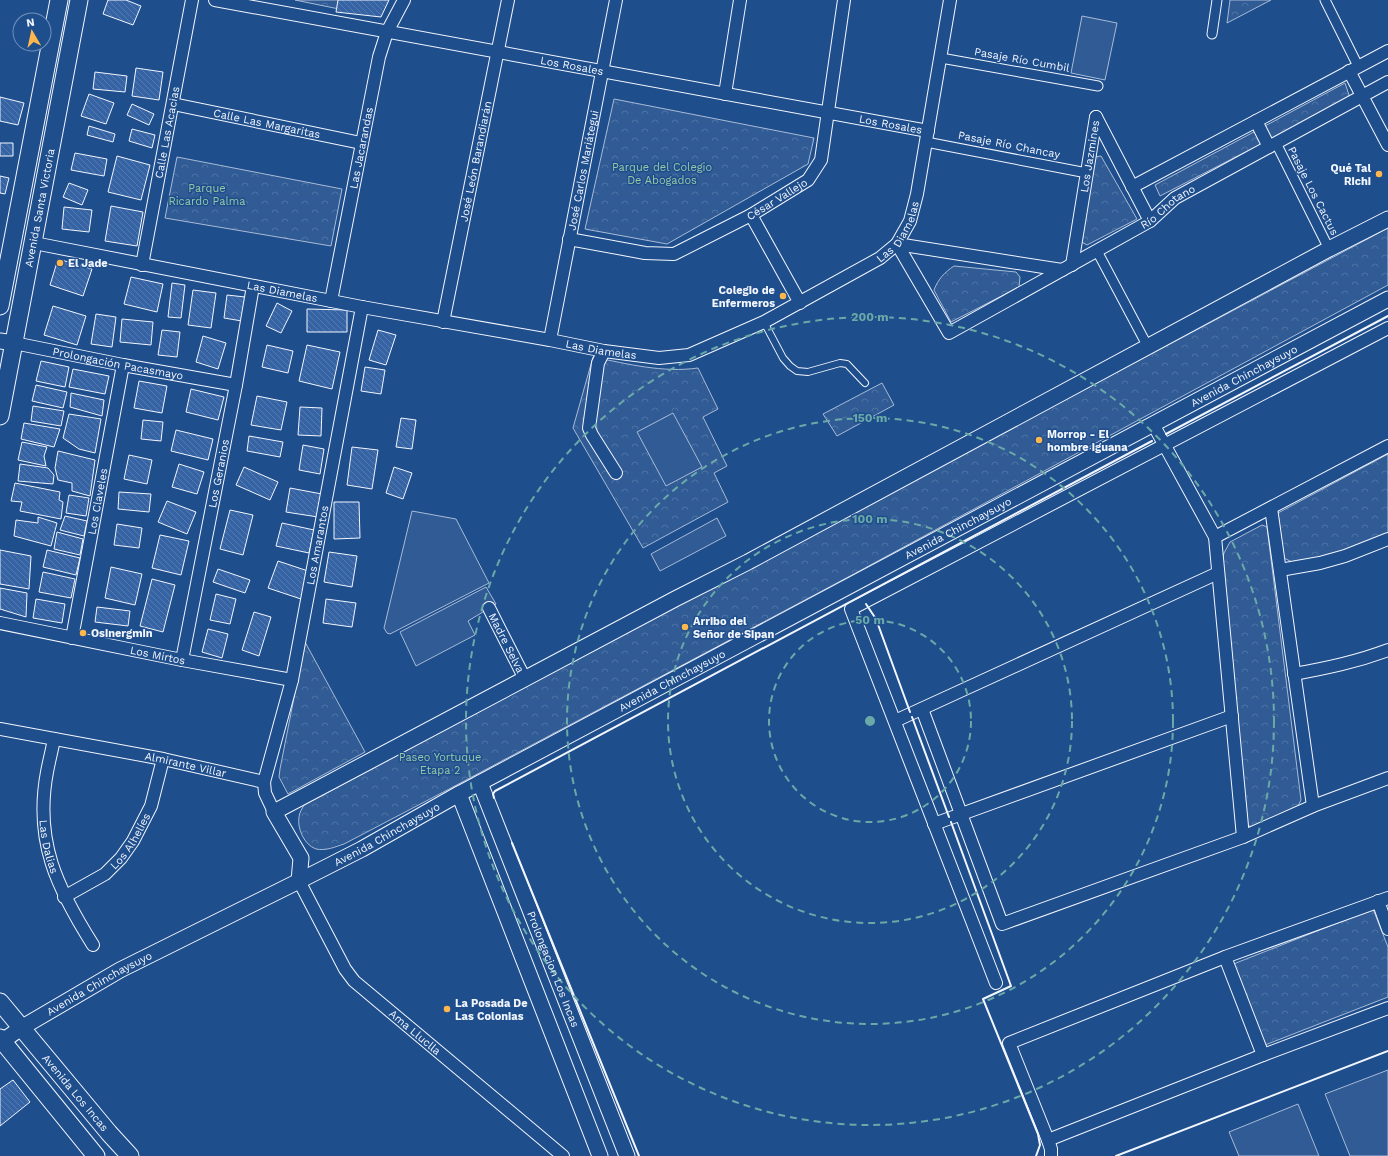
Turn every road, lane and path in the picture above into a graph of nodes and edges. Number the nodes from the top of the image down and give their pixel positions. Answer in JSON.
{"nodes":[{"id":1,"x":59,"y":0,"type":"edge"},
{"id":2,"x":79,"y":0,"type":"edge"},
{"id":3,"x":192,"y":0,"type":"edge"},
{"id":4,"x":215,"y":0,"type":"edge"},
{"id":5,"x":404,"y":0,"type":"edge"},
{"id":6,"x":508,"y":0,"type":"edge"},
{"id":7,"x":616,"y":0,"type":"edge"},
{"id":8,"x":740,"y":0,"type":"edge"},
{"id":9,"x":844,"y":0,"type":"edge"},
{"id":10,"x":950,"y":0,"type":"edge"},
{"id":11,"x":1218,"y":0,"type":"edge"},
{"id":12,"x":1325,"y":0,"type":"edge"},
{"id":13,"x":387,"y":32,"type":"junction"},
{"id":14,"x":1212,"y":34,"type":"dead end"},
{"id":15,"x":1388,"y":51,"type":"edge"},
{"id":16,"x":497,"y":52,"type":"junction"},
{"id":17,"x":941,"y":58,"type":"junction"},
{"id":18,"x":1354,"y":69,"type":"junction"},
{"id":19,"x":602,"y":71,"type":"junction"},
{"id":20,"x":1388,"y":82,"type":"edge"},
{"id":21,"x":1098,"y":86,"type":"dead end"},
{"id":22,"x":725,"y":94,"type":"junction"},
{"id":23,"x":1362,"y":96,"type":"junction"},
{"id":24,"x":172,"y":104,"type":"junction"},
{"id":25,"x":828,"y":112,"type":"junction"},
{"id":26,"x":1256,"y":121,"type":"junction"},
{"id":27,"x":927,"y":136,"type":"junction"},
{"id":28,"x":361,"y":143,"type":"junction"},
{"id":29,"x":1273,"y":145,"type":"junction"},
{"id":30,"x":1388,"y":145,"type":"edge"},
{"id":31,"x":1087,"y":173,"type":"junction"},
{"id":32,"x":1132,"y":187,"type":"junction"},
{"id":33,"x":751,"y":215,"type":"junction"},
{"id":34,"x":1388,"y":219,"type":"edge"},
{"id":35,"x":1150,"y":221,"type":"junction"},
{"id":36,"x":570,"y":239,"type":"junction"},
{"id":37,"x":34,"y":243,"type":"junction"},
{"id":38,"x":897,"y":244,"type":"junction"},
{"id":39,"x":1329,"y":249,"type":"junction"},
{"id":40,"x":1097,"y":251,"type":"junction"},
{"id":41,"x":142,"y":265,"type":"junction"},
{"id":42,"x":1067,"y":267,"type":"junction"},
{"id":43,"x":253,"y":286,"type":"junction"},
{"id":44,"x":1388,"y":299,"type":"edge"},
{"id":45,"x":331,"y":301,"type":"junction"},
{"id":46,"x":800,"y":303,"type":"junction"},
{"id":47,"x":0,"y":306,"type":"edge"},
{"id":48,"x":362,"y":307,"type":"junction"},
{"id":49,"x":443,"y":322,"type":"junction"},
{"id":50,"x":764,"y":322,"type":"junction"},
{"id":51,"x":1388,"y":328,"type":"edge"},
{"id":52,"x":550,"y":340,"type":"junction"},
{"id":53,"x":7,"y":342,"type":"edge"},
{"id":54,"x":1148,"y":347,"type":"junction"},
{"id":55,"x":604,"y":351,"type":"junction"},
{"id":56,"x":123,"y":365,"type":"junction"},
{"id":57,"x":866,"y":383,"type":"dead end"},
{"id":58,"x":236,"y":385,"type":"junction"},
{"id":59,"x":0,"y":416,"type":"edge"},
{"id":60,"x":1153,"y":424,"type":"junction"},
{"id":61,"x":1164,"y":445,"type":"junction"},
{"id":62,"x":1388,"y":446,"type":"edge"},
{"id":63,"x":616,"y":473,"type":"dead end"},
{"id":64,"x":1271,"y":508,"type":"junction"},
{"id":65,"x":1215,"y":537,"type":"junction"},
{"id":66,"x":1388,"y":539,"type":"edge"},
{"id":67,"x":1280,"y":570,"type":"junction"},
{"id":68,"x":1218,"y":574,"type":"junction"},
{"id":69,"x":489,"y":608,"type":"dead end"},
{"id":70,"x":0,"y":624,"type":"edge"},
{"id":71,"x":72,"y":638,"type":"junction"},
{"id":72,"x":1388,"y":650,"type":"edge"},
{"id":73,"x":182,"y":660,"type":"junction"},
{"id":74,"x":1294,"y":674,"type":"junction"},
{"id":75,"x":525,"y":679,"type":"junction"},
{"id":76,"x":292,"y":680,"type":"junction"},
{"id":77,"x":922,"y":709,"type":"junction"},
{"id":78,"x":1232,"y":716,"type":"junction"},
{"id":79,"x":894,"y":721,"type":"junction"},
{"id":80,"x":0,"y":729,"type":"edge"},
{"id":81,"x":54,"y":739,"type":"junction"},
{"id":82,"x":163,"y":759,"type":"junction"},
{"id":83,"x":1388,"y":778,"type":"edge"},
{"id":84,"x":264,"y":782,"type":"junction"},
{"id":85,"x":480,"y":782,"type":"junction"},
{"id":86,"x":459,"y":794,"type":"junction"},
{"id":87,"x":1313,"y":806,"type":"junction"},
{"id":88,"x":274,"y":812,"type":"junction"},
{"id":89,"x":961,"y":814,"type":"junction"},
{"id":90,"x":934,"y":824,"type":"junction"},
{"id":91,"x":1244,"y":837,"type":"junction"},
{"id":92,"x":299,"y":881,"type":"junction"},
{"id":93,"x":64,"y":897,"type":"junction"},
{"id":94,"x":1383,"y":900,"type":"edge"},
{"id":95,"x":1388,"y":929,"type":"edge"},
{"id":96,"x":93,"y":945,"type":"dead end"},
{"id":97,"x":1225,"y":957,"type":"junction"},
{"id":98,"x":996,"y":983,"type":"dead end"},
{"id":99,"x":0,"y":1002,"type":"edge"},
{"id":100,"x":1388,"y":1008,"type":"edge"},
{"id":101,"x":21,"y":1028,"type":"junction"},
{"id":102,"x":1,"y":1041,"type":"edge"},
{"id":103,"x":1262,"y":1054,"type":"junction"},
{"id":104,"x":1048,"y":1140,"type":"junction"},
{"id":105,"x":96,"y":1156,"type":"edge"},
{"id":106,"x":130,"y":1156,"type":"edge"},
{"id":107,"x":563,"y":1156,"type":"edge"},
{"id":108,"x":600,"y":1156,"type":"edge"},
{"id":109,"x":627,"y":1156,"type":"edge"},
{"id":110,"x":1050,"y":1156,"type":"edge"}],
"edges":[{"from":1,"to":47,"type":"main road","name":"Avenida Santa Victoria"},
{"from":2,"to":37,"type":"main road","name":"Avenida Santa Victoria"},
{"from":3,"to":24,"type":"street","name":"Calle Las Acacias"},
{"from":4,"to":13,"type":"street","name":"Los Rosales"},
{"from":5,"to":13,"type":"street","name":"Las Jacarandas"},
{"from":6,"to":16,"type":"street","name":"José León Barandiarán"},
{"from":7,"to":19,"type":"street","name":"José Carlos Mariátegui"},
{"from":8,"to":22,"type":"street"},
{"from":9,"to":25,"type":"street","name":"César Vallejo"},
{"from":10,"to":17,"type":"street","name":"Las Diamelas"},
{"from":11,"to":14,"type":"street"},
{"from":12,"to":18,"type":"street"},
{"from":13,"to":16,"type":"street","name":"Los Rosales"},
{"from":13,"to":28,"type":"street","name":"Las Jacarandas"},
{"from":15,"to":18,"type":"street"},
{"from":16,"to":19,"type":"street","name":"Los Rosales"},
{"from":16,"to":49,"type":"street","name":"José León Barandiarán"},
{"from":17,"to":21,"type":"street","name":"Pasaje Río Cumbil"},
{"from":17,"to":27,"type":"street","name":"Las Diamelas"},
{"from":18,"to":23,"type":"street"},
{"from":18,"to":26,"type":"street"},
{"from":19,"to":22,"type":"street","name":"Los Rosales"},
{"from":19,"to":36,"type":"street","name":"José Carlos Mariátegui"},
{"from":20,"to":23,"type":"street","name":"Río Chotano"},
{"from":22,"to":25,"type":"street","name":"Los Rosales"},
{"from":23,"to":29,"type":"street","name":"Río Chotano"},
{"from":23,"to":30,"type":"street"},
{"from":24,"to":28,"type":"street","name":"Calle Las Margaritas"},
{"from":24,"to":41,"type":"street","name":"Calle Las Acacias"},
{"from":25,"to":27,"type":"street","name":"Los Rosales"},
{"from":25,"to":33,"type":"street","name":"César Vallejo"},
{"from":26,"to":29,"type":"street"},
{"from":26,"to":32,"type":"street"},
{"from":27,"to":31,"type":"street","name":"Pasaje Río Chancay"},
{"from":27,"to":38,"type":"street","name":"Las Diamelas"},
{"from":28,"to":45,"type":"street","name":"Las Jacarandas"},
{"from":29,"to":35,"type":"street","name":"Río Chotano"},
{"from":29,"to":39,"type":"street","name":"Pasaje Los Cactus"},
{"from":31,"to":32,"type":"street","name":"Los Jazmines"},
{"from":31,"to":42,"type":"street","name":"Los Jazmines"},
{"from":32,"to":35,"type":"street","name":"Los Jazmines"},
{"from":33,"to":36,"type":"street","name":"César Vallejo"},
{"from":33,"to":46,"type":"street"},
{"from":34,"to":39,"type":"street"},
{"from":35,"to":40,"type":"street","name":"Río Chotano"},
{"from":36,"to":52,"type":"street","name":"José Carlos Mariátegui"},
{"from":37,"to":41,"type":"street","name":"Las Diamelas"},
{"from":37,"to":53,"type":"main road","name":"Avenida Santa Victoria"},
{"from":38,"to":42,"type":"street"},
{"from":38,"to":42,"type":"street","name":"Río Chotano"},
{"from":38,"to":46,"type":"street","name":"Las Diamelas"},
{"from":39,"to":54,"type":"street"},
{"from":40,"to":42,"type":"street","name":"Río Chotano"},
{"from":40,"to":54,"type":"street"},
{"from":41,"to":43,"type":"street","name":"Las Diamelas"},
{"from":43,"to":45,"type":"street","name":"Las Diamelas"},
{"from":43,"to":58,"type":"street","name":"Los Geranios"},
{"from":44,"to":60,"type":"street","name":"Avenida Chinchaysuyo"},
{"from":45,"to":48,"type":"street","name":"Las Diamelas"},
{"from":46,"to":50,"type":"street","name":"Las Diamelas"},
{"from":48,"to":49,"type":"street","name":"Las Diamelas"},
{"from":48,"to":76,"type":"street","name":"Los Amarantos"},
{"from":49,"to":52,"type":"street","name":"Las Diamelas"},
{"from":50,"to":55,"type":"street","name":"Las Diamelas"},
{"from":50,"to":57,"type":"lane"},
{"from":51,"to":61,"type":"street"},
{"from":52,"to":55,"type":"street","name":"Las Diamelas"},
{"from":53,"to":56,"type":"street","name":"Prolongación Pacasmayo"},
{"from":53,"to":59,"type":"main road","name":"Avenida Santa Victoria"},
{"from":54,"to":75,"type":"street"},
{"from":55,"to":63,"type":"street"},
{"from":56,"to":58,"type":"street","name":"Prolongación Pacasmayo"},
{"from":56,"to":71,"type":"street","name":"Los Claveles"},
{"from":58,"to":73,"type":"street","name":"Los Geranios"},
{"from":60,"to":61,"type":"street"},
{"from":60,"to":85,"type":"street","name":"Avenida Chinchaysuyo"},
{"from":61,"to":65,"type":"street"},
{"from":61,"to":79,"type":"street"},
{"from":62,"to":64,"type":"street"},
{"from":64,"to":65,"type":"street"},
{"from":64,"to":67,"type":"street"},
{"from":65,"to":68,"type":"street"},
{"from":66,"to":67,"type":"street"},
{"from":67,"to":74,"type":"street"},
{"from":68,"to":77,"type":"street"},
{"from":68,"to":78,"type":"street"},
{"from":69,"to":75,"type":"street","name":"Madre Selva"},
{"from":70,"to":71,"type":"street","name":"Los Mirtos"},
{"from":71,"to":73,"type":"street","name":"Los Mirtos"},
{"from":72,"to":74,"type":"street"},
{"from":73,"to":76,"type":"street","name":"Los Mirtos"},
{"from":74,"to":87,"type":"street"},
{"from":75,"to":88,"type":"street"},
{"from":76,"to":84,"type":"street","name":"Los Amarantos"},
{"from":77,"to":79,"type":"street"},
{"from":77,"to":89,"type":"street"},
{"from":78,"to":89,"type":"street"},
{"from":78,"to":91,"type":"street"},
{"from":79,"to":90,"type":"street"},
{"from":80,"to":81,"type":"street","name":"Almirante Villar"},
{"from":81,"to":82,"type":"street","name":"Almirante Villar"},
{"from":81,"to":93,"type":"street","name":"Las Dalias"},
{"from":82,"to":84,"type":"street","name":"Almirante Villar"},
{"from":82,"to":93,"type":"street","name":"Los Alhelíes"},
{"from":83,"to":87,"type":"street"},
{"from":84,"to":88,"type":"street"},
{"from":85,"to":86,"type":"street","name":"Avenida Chinchaysuyo"},
{"from":85,"to":109,"type":"street","name":"Prolongacion Los Incas"},
{"from":86,"to":92,"type":"street","name":"Avenida Chinchaysuyo"},
{"from":86,"to":108,"type":"street"},
{"from":87,"to":91,"type":"street"},
{"from":88,"to":92,"type":"street"},
{"from":89,"to":90,"type":"street"},
{"from":89,"to":91,"type":"street"},
{"from":90,"to":98,"type":"street"},
{"from":92,"to":101,"type":"street","name":"Avenida Chinchaysuyo"},
{"from":92,"to":107,"type":"street","name":"Ama Lluclla"},
{"from":93,"to":96,"type":"street","name":"Las Dalias"},
{"from":94,"to":95,"type":"street"},
{"from":94,"to":97,"type":"street"},
{"from":97,"to":103,"type":"street"},
{"from":97,"to":104,"type":"street"},
{"from":99,"to":101,"type":"main road"},
{"from":100,"to":103,"type":"street"},
{"from":101,"to":102,"type":"street","name":"Avenida Chinchaysuyo"},
{"from":101,"to":106,"type":"main road","name":"Avenida Los Incas"},
{"from":102,"to":105,"type":"main road","name":"Avenida Los Incas"},
{"from":103,"to":104,"type":"street"},
{"from":104,"to":110,"type":"street"}]}
